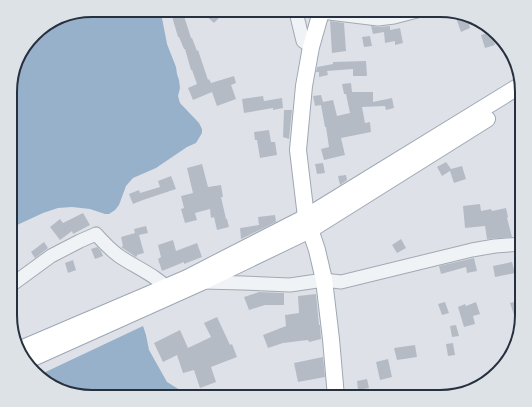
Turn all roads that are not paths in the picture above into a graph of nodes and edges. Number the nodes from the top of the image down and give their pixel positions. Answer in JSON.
{"nodes":[{"id":1,"x":297,"y":17,"type":"edge"},
{"id":2,"x":320,"y":17,"type":"edge"},
{"id":3,"x":362,"y":17,"type":"edge"},
{"id":4,"x":394,"y":17,"type":"edge"},
{"id":5,"x":311,"y":47,"type":"junction"},
{"id":6,"x":515,"y":88,"type":"edge"},
{"id":7,"x":515,"y":101,"type":"edge"},
{"id":8,"x":308,"y":223,"type":"junction"},
{"id":9,"x":515,"y":245,"type":"edge"},
{"id":10,"x":324,"y":280,"type":"junction"},
{"id":11,"x":17,"y":281,"type":"edge"},
{"id":12,"x":202,"y":282,"type":"junction"},
{"id":13,"x":171,"y":290,"type":"junction"},
{"id":14,"x":25,"y":347,"type":"edge"},
{"id":15,"x":31,"y":359,"type":"edge"},
{"id":16,"x":335,"y":390,"type":"edge"}],
"edges":[{"from":1,"to":5,"type":"street"},
{"from":2,"to":5,"type":"main road"},
{"from":3,"to":4,"type":"street"},
{"from":5,"to":8,"type":"main road"},
{"from":6,"to":8,"type":"main road"},
{"from":7,"to":8,"type":"main road"},
{"from":8,"to":10,"type":"main road"},
{"from":8,"to":12,"type":"main road"},
{"from":8,"to":13,"type":"main road"},
{"from":9,"to":10,"type":"street"},
{"from":10,"to":12,"type":"street"},
{"from":10,"to":16,"type":"main road"},
{"from":11,"to":13,"type":"street"},
{"from":12,"to":13,"type":"main road"},
{"from":13,"to":14,"type":"main road"},
{"from":13,"to":15,"type":"main road"}]}
